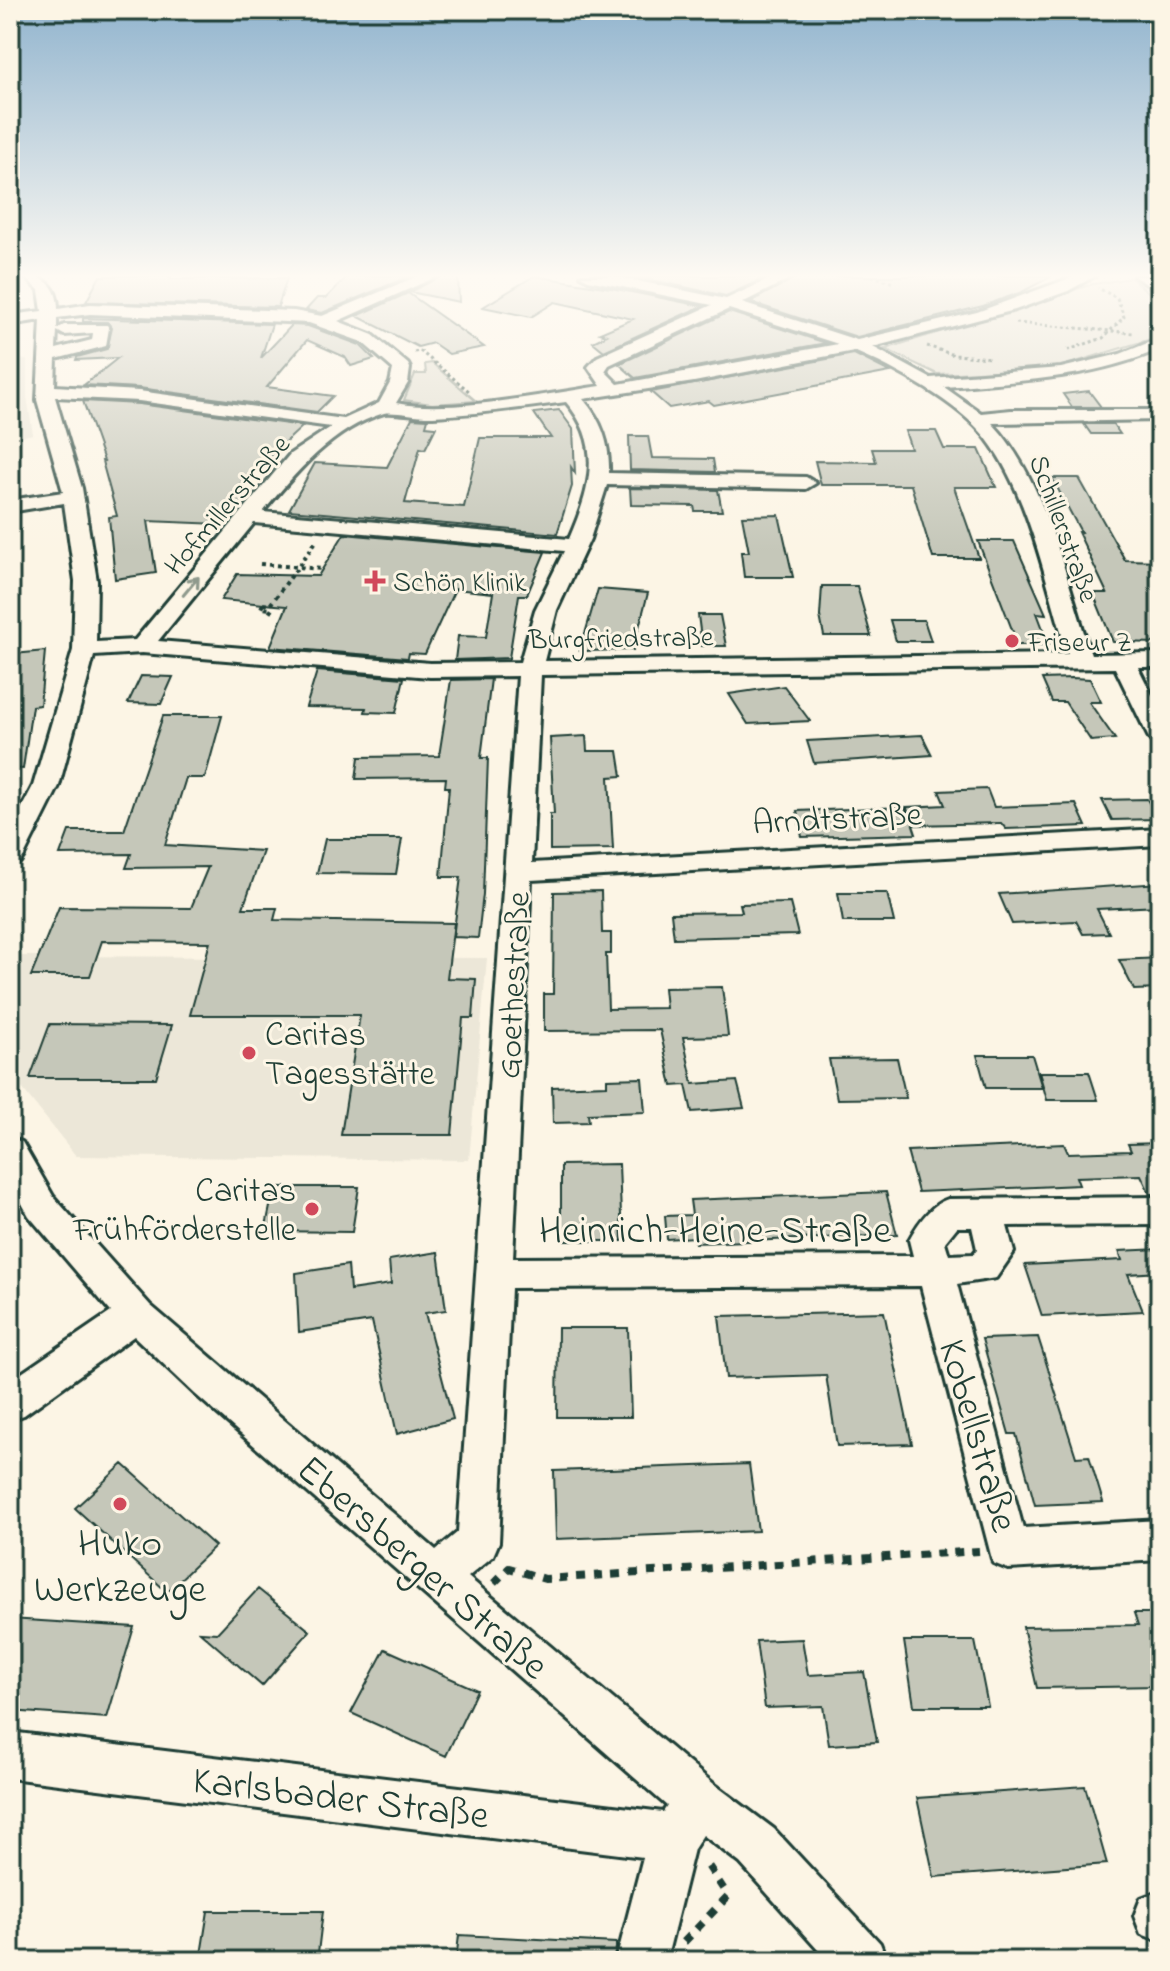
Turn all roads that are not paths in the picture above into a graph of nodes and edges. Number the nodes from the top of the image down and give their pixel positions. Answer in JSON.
{"nodes":[{"id":1,"x":47,"y":368,"type":"edge"},
{"id":2,"x":402,"y":368,"type":"edge"},
{"id":3,"x":596,"y":368,"type":"edge"},
{"id":4,"x":741,"y":368,"type":"edge"},
{"id":5,"x":902,"y":368,"type":"edge"},
{"id":6,"x":1082,"y":368,"type":"edge"},
{"id":7,"x":929,"y":383,"type":"junction"},
{"id":8,"x":613,"y":389,"type":"junction"},
{"id":9,"x":46,"y":392,"type":"junction"},
{"id":10,"x":571,"y":396,"type":"junction"},
{"id":11,"x":386,"y":406,"type":"junction"},
{"id":12,"x":1160,"y":415,"type":"edge"},
{"id":13,"x":978,"y":419,"type":"junction"},
{"id":14,"x":346,"y":425,"type":"junction"},
{"id":15,"x":599,"y":479,"type":"junction"},
{"id":16,"x":806,"y":483,"type":"dead end"},
{"id":17,"x":73,"y":496,"type":"junction"},
{"id":18,"x":10,"y":506,"type":"edge"},
{"id":19,"x":251,"y":517,"type":"junction"},
{"id":20,"x":576,"y":546,"type":"junction"},
{"id":21,"x":142,"y":646,"type":"junction"},
{"id":22,"x":84,"y":650,"type":"junction"},
{"id":23,"x":1081,"y":660,"type":"junction"},
{"id":24,"x":1123,"y":660,"type":"junction"},
{"id":25,"x":1160,"y":660,"type":"edge"},
{"id":26,"x":531,"y":670,"type":"junction"},
{"id":27,"x":1160,"y":736,"type":"edge"},
{"id":28,"x":1160,"y":837,"type":"edge"},
{"id":29,"x":10,"y":856,"type":"edge"},
{"id":30,"x":519,"y":872,"type":"junction"},
{"id":31,"x":10,"y":1151,"type":"edge"},
{"id":32,"x":1160,"y":1211,"type":"edge"},
{"id":33,"x":986,"y":1212,"type":"junction"},
{"id":34,"x":935,"y":1271,"type":"junction"},
{"id":35,"x":496,"y":1273,"type":"junction"},
{"id":36,"x":137,"y":1316,"type":"junction"},
{"id":37,"x":10,"y":1403,"type":"edge"},
{"id":38,"x":1160,"y":1540,"type":"edge"},
{"id":39,"x":438,"y":1576,"type":"junction"},
{"id":40,"x":10,"y":1755,"type":"edge"},
{"id":41,"x":684,"y":1821,"type":"junction"},
{"id":42,"x":657,"y":1957,"type":"edge"},
{"id":43,"x":862,"y":1961,"type":"edge"}],
"edges":[{"from":1,"to":9,"type":"street"},
{"from":2,"to":11,"type":"street"},
{"from":3,"to":8,"type":"street"},
{"from":4,"to":8,"type":"street"},
{"from":5,"to":7,"type":"street","name":"Schillerstraße"},
{"from":6,"to":7,"type":"street"},
{"from":7,"to":13,"type":"street","name":"Schillerstraße"},
{"from":8,"to":10,"type":"street"},
{"from":9,"to":14,"type":"street"},
{"from":9,"to":17,"type":"street"},
{"from":10,"to":11,"type":"street"},
{"from":10,"to":15,"type":"street","name":"Goethestraße"},
{"from":11,"to":14,"type":"street","name":"Hofmillerstraße"},
{"from":12,"to":13,"type":"street"},
{"from":13,"to":23,"type":"street","name":"Schillerstraße"},
{"from":14,"to":19,"type":"street","name":"Hofmillerstraße"},
{"from":15,"to":16,"type":"street"},
{"from":15,"to":20,"type":"street","name":"Goethestraße"},
{"from":17,"to":18,"type":"street"},
{"from":17,"to":22,"type":"street"},
{"from":19,"to":20,"type":"street"},
{"from":21,"to":19,"type":"street","name":"Hofmillerstraße","one_way":true},
{"from":20,"to":26,"type":"street","name":"Goethestraße"},
{"from":21,"to":22,"type":"street","name":"Burgfriedstraße"},
{"from":21,"to":26,"type":"street","name":"Burgfriedstraße"},
{"from":22,"to":29,"type":"street"},
{"from":23,"to":24,"type":"street","name":"Burgfriedstraße"},
{"from":23,"to":26,"type":"street","name":"Burgfriedstraße"},
{"from":24,"to":25,"type":"street","name":"Burgfriedstraße"},
{"from":24,"to":27,"type":"street"},
{"from":26,"to":30,"type":"street","name":"Goethestraße"},
{"from":28,"to":30,"type":"street","name":"Arndtstraße"},
{"from":30,"to":35,"type":"street","name":"Goethestraße"},
{"from":31,"to":36,"type":"street","name":"Ebersberger Straße"},
{"from":32,"to":33,"type":"street","name":"Heinrich-Heine-Straße"},
{"from":33,"to":34,"type":"street","name":"Heinrich-Heine-Straße"},
{"from":33,"to":34,"type":"street","name":"Heinrich-Heine-Straße"},
{"from":34,"to":35,"type":"street","name":"Heinrich-Heine-Straße"},
{"from":34,"to":38,"type":"street","name":"Kobellstraße"},
{"from":35,"to":39,"type":"street","name":"Goethestraße"},
{"from":36,"to":37,"type":"street"},
{"from":36,"to":39,"type":"street","name":"Ebersberger Straße"},
{"from":39,"to":41,"type":"street","name":"Ebersberger Straße"},
{"from":40,"to":41,"type":"street","name":"Karlsbader Straße"},
{"from":41,"to":42,"type":"street"},
{"from":41,"to":43,"type":"street","name":"Ebersberger Straße"}]}
